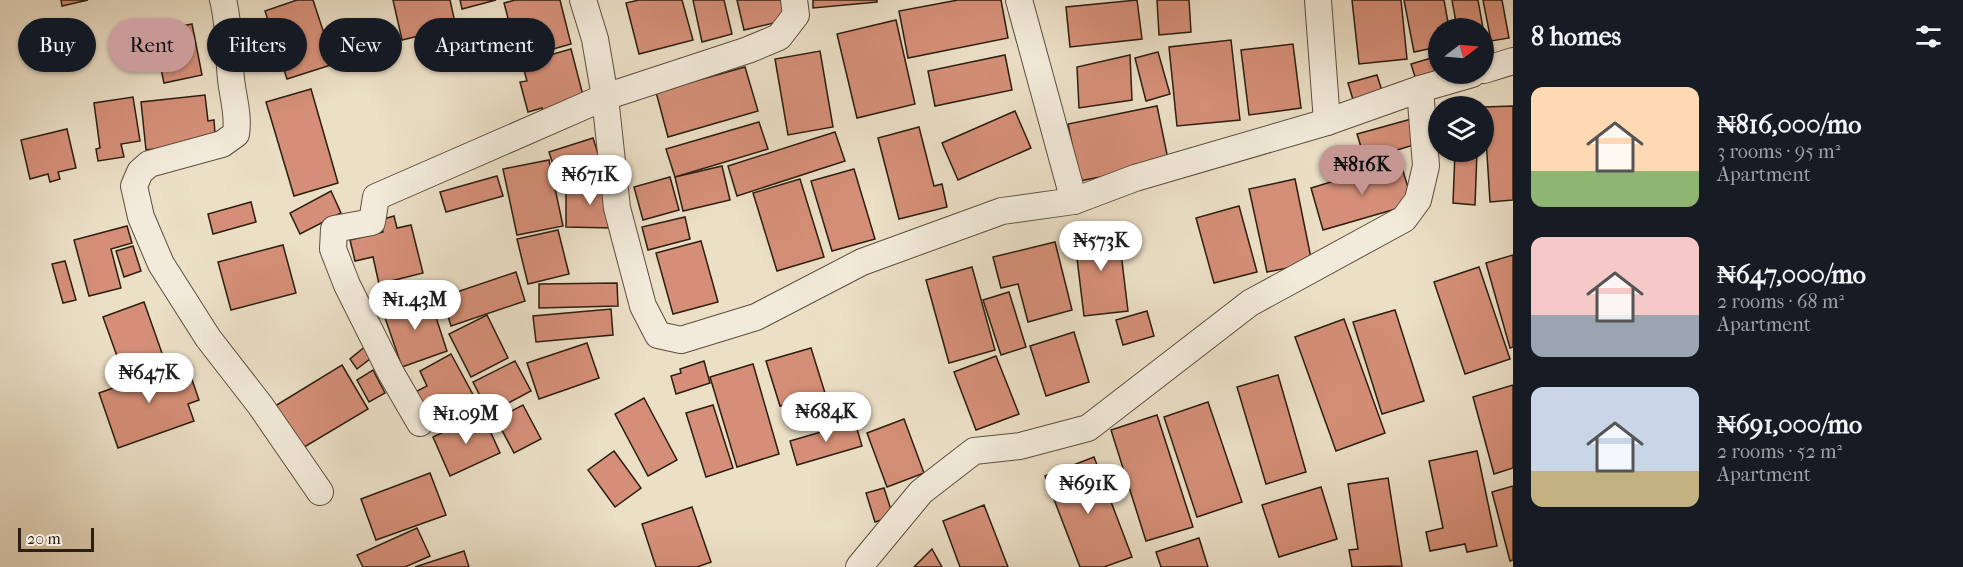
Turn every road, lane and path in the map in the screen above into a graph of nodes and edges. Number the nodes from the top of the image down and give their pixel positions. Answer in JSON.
{"nodes":[{"id":1,"x":223,"y":0,"type":"edge"},
{"id":2,"x":583,"y":0,"type":"edge"},
{"id":3,"x":794,"y":0,"type":"edge"},
{"id":4,"x":1019,"y":0,"type":"edge"},
{"id":5,"x":1318,"y":0,"type":"edge"},
{"id":6,"x":1513,"y":61,"type":"edge"},
{"id":7,"x":1494,"y":67,"type":"edge"},
{"id":8,"x":1437,"y":84,"type":"edge"},
{"id":9,"x":1420,"y":89,"type":"junction"},
{"id":10,"x":605,"y":97,"type":"junction"},
{"id":11,"x":1327,"y":122,"type":"junction"},
{"id":12,"x":1074,"y":201,"type":"junction"},
{"id":13,"x":420,"y":423,"type":"dead end"},
{"id":14,"x":320,"y":492,"type":"dead end"},
{"id":15,"x":859,"y":567,"type":"edge"}],
"edges":[{"from":1,"to":14,"type":"street"},
{"from":2,"to":10,"type":"street"},
{"from":3,"to":10,"type":"street"},
{"from":4,"to":12,"type":"street"},
{"from":5,"to":11,"type":"street"},
{"from":6,"to":7,"type":"street"},
{"from":8,"to":9,"type":"street"},
{"from":9,"to":11,"type":"street"},
{"from":9,"to":15,"type":"street"},
{"from":10,"to":12,"type":"street"},
{"from":10,"to":13,"type":"street"},
{"from":11,"to":12,"type":"street"}]}
